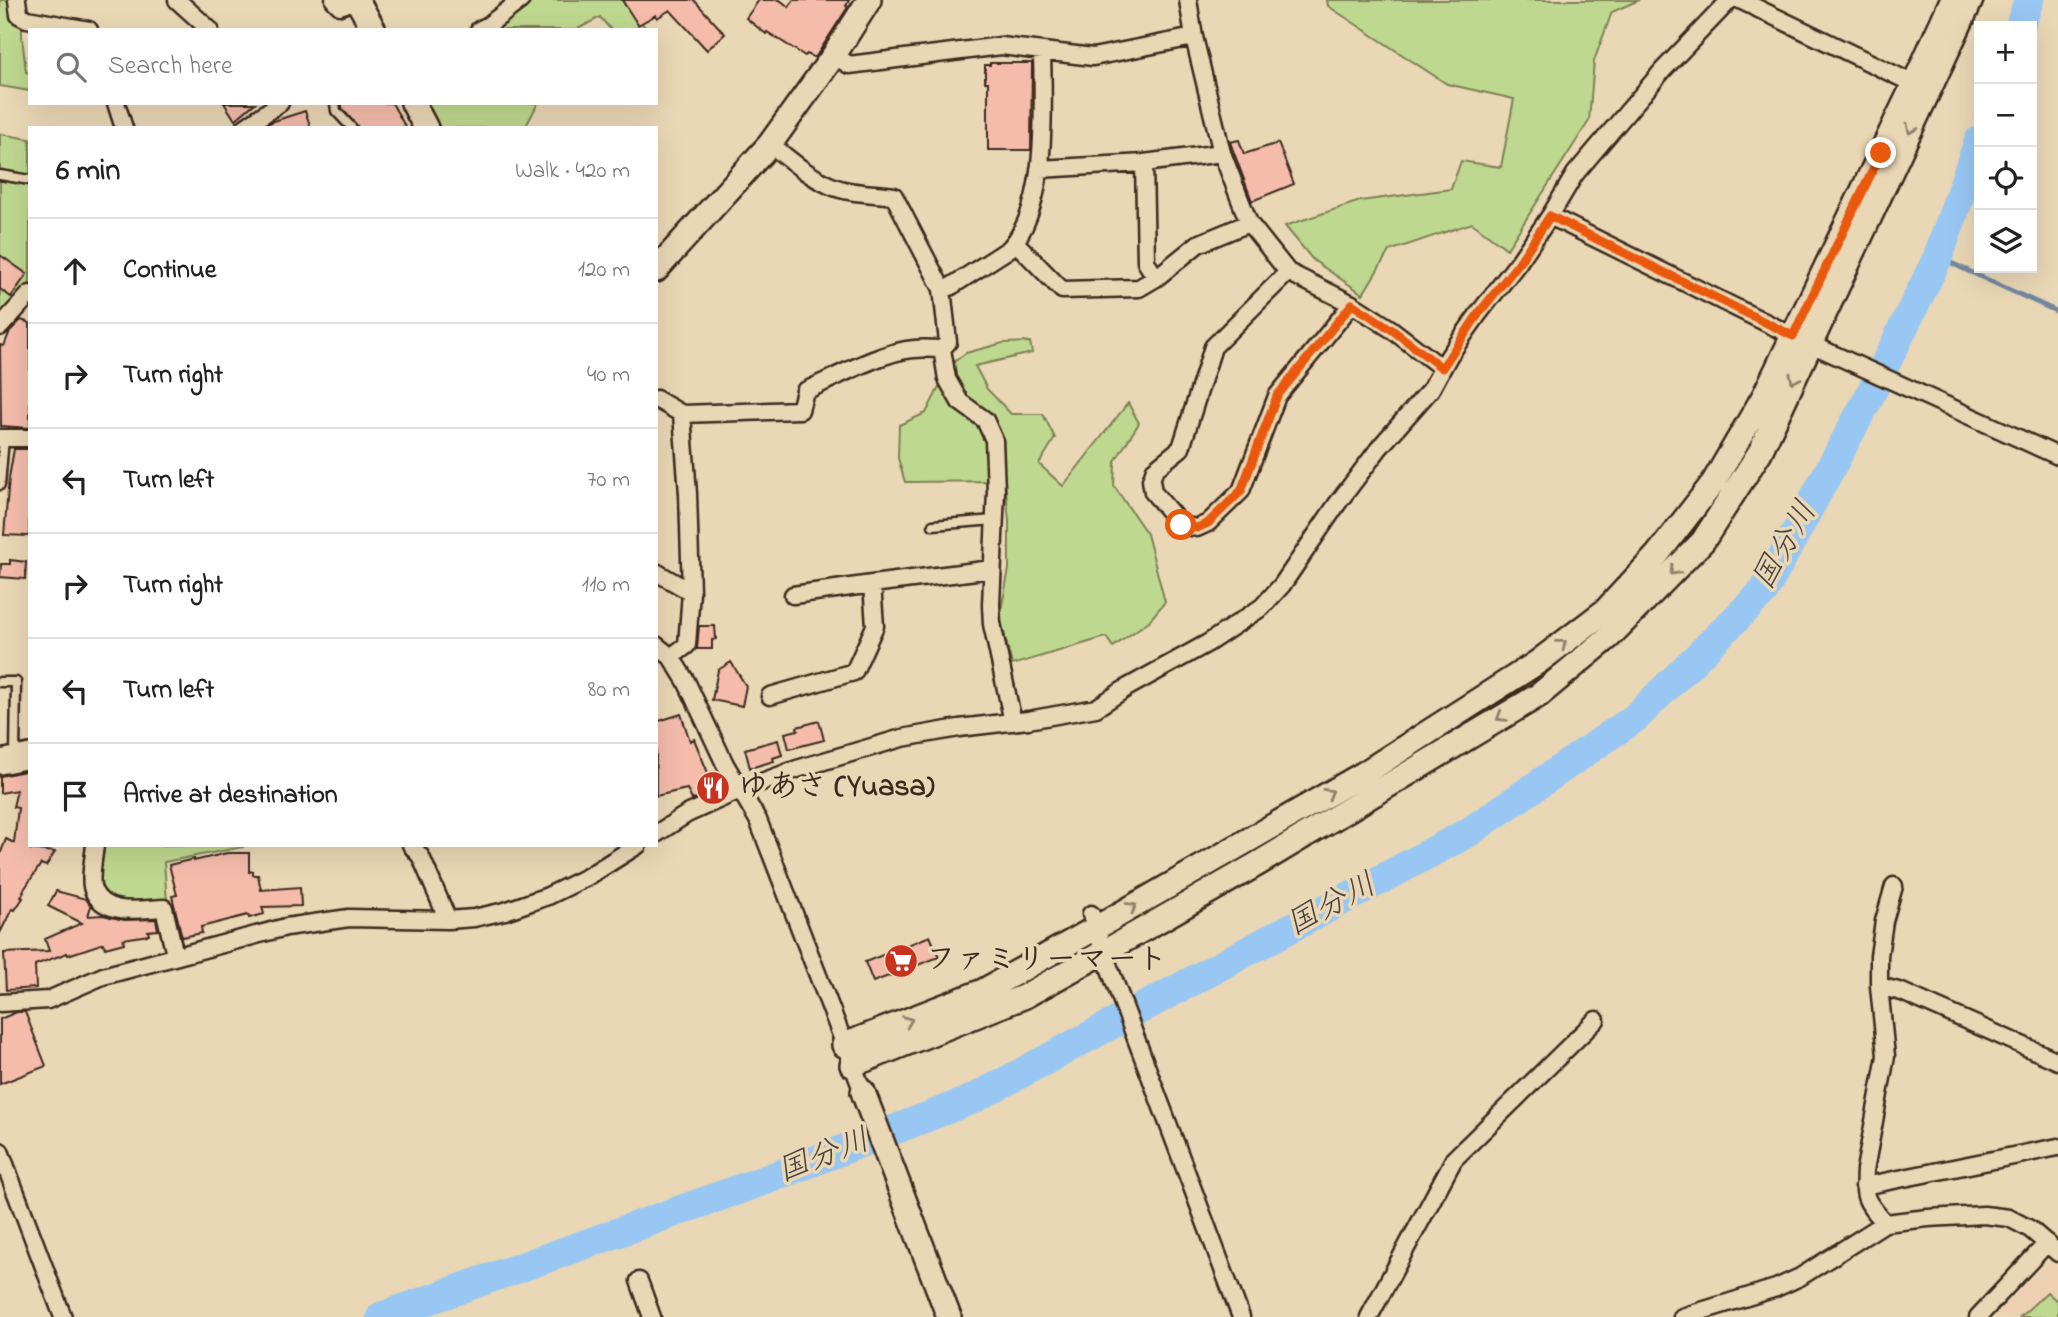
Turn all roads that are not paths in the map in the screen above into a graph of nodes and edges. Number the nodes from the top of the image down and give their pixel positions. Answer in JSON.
{"nodes":[{"id":1,"x":17,"y":0,"type":"edge"},
{"id":2,"x":177,"y":0,"type":"edge"},
{"id":3,"x":334,"y":0,"type":"edge"},
{"id":4,"x":357,"y":0,"type":"edge"},
{"id":5,"x":521,"y":0,"type":"edge"},
{"id":6,"x":1188,"y":0,"type":"edge"},
{"id":7,"x":1730,"y":0,"type":"edge"},
{"id":8,"x":1740,"y":0,"type":"edge"},
{"id":9,"x":1952,"y":0,"type":"edge"},
{"id":10,"x":1971,"y":0,"type":"edge"},
{"id":11,"x":865,"y":2,"type":"edge"},
{"id":12,"x":78,"y":28,"type":"edge"},
{"id":13,"x":208,"y":28,"type":"edge"},
{"id":14,"x":373,"y":28,"type":"edge"},
{"id":15,"x":483,"y":28,"type":"edge"},
{"id":16,"x":1194,"y":37,"type":"junction"},
{"id":17,"x":1042,"y":52,"type":"junction"},
{"id":18,"x":834,"y":55,"type":"junction"},
{"id":19,"x":1914,"y":84,"type":"junction"},
{"id":20,"x":117,"y":105,"type":"edge"},
{"id":21,"x":277,"y":105,"type":"edge"},
{"id":22,"x":335,"y":105,"type":"edge"},
{"id":23,"x":414,"y":105,"type":"edge"},
{"id":24,"x":123,"y":126,"type":"edge"},
{"id":25,"x":247,"y":126,"type":"edge"},
{"id":26,"x":350,"y":126,"type":"edge"},
{"id":27,"x":425,"y":126,"type":"edge"},
{"id":28,"x":770,"y":144,"type":"junction"},
{"id":29,"x":1222,"y":153,"type":"junction"},
{"id":30,"x":1143,"y":163,"type":"junction"},
{"id":31,"x":1039,"y":169,"type":"junction"},
{"id":32,"x":0,"y":175,"type":"edge"},
{"id":33,"x":28,"y":180,"type":"edge"},
{"id":34,"x":1550,"y":216,"type":"junction"},
{"id":35,"x":1249,"y":222,"type":"junction"},
{"id":36,"x":1016,"y":242,"type":"junction"},
{"id":37,"x":658,"y":268,"type":"edge"},
{"id":38,"x":1288,"y":272,"type":"junction"},
{"id":39,"x":1156,"y":278,"type":"junction"},
{"id":40,"x":942,"y":289,"type":"junction"},
{"id":41,"x":28,"y":296,"type":"edge"},
{"id":42,"x":1352,"y":304,"type":"junction"},
{"id":43,"x":0,"y":327,"type":"edge"},
{"id":44,"x":1810,"y":343,"type":"junction"},
{"id":45,"x":942,"y":349,"type":"junction"},
{"id":46,"x":1442,"y":368,"type":"junction"},
{"id":47,"x":658,"y":401,"type":"edge"},
{"id":48,"x":682,"y":414,"type":"junction"},
{"id":49,"x":2,"y":438,"type":"edge"},
{"id":50,"x":28,"y":438,"type":"edge"},
{"id":51,"x":2058,"y":456,"type":"edge"},
{"id":52,"x":0,"y":485,"type":"edge"},
{"id":53,"x":994,"y":520,"type":"junction"},
{"id":54,"x":933,"y":525,"type":"dead end"},
{"id":55,"x":992,"y":569,"type":"junction"},
{"id":56,"x":658,"y":573,"type":"edge"},
{"id":57,"x":872,"y":584,"type":"junction"},
{"id":58,"x":691,"y":592,"type":"junction"},
{"id":59,"x":793,"y":595,"type":"dead end"},
{"id":60,"x":658,"y":647,"type":"edge"},
{"id":61,"x":671,"y":657,"type":"junction"},
{"id":62,"x":0,"y":682,"type":"edge"},
{"id":63,"x":770,"y":696,"type":"dead end"},
{"id":64,"x":1013,"y":722,"type":"junction"},
{"id":65,"x":15,"y":759,"type":"edge"},
{"id":66,"x":740,"y":790,"type":"junction"},
{"id":67,"x":658,"y":833,"type":"edge"},
{"id":68,"x":96,"y":847,"type":"edge"},
{"id":69,"x":413,"y":847,"type":"edge"},
{"id":70,"x":635,"y":847,"type":"edge"},
{"id":71,"x":1895,"y":886,"type":"dead end"},
{"id":72,"x":448,"y":920,"type":"junction"},
{"id":73,"x":1093,"y":921,"type":"junction"},
{"id":74,"x":1104,"y":952,"type":"junction"},
{"id":75,"x":175,"y":955,"type":"junction"},
{"id":76,"x":1879,"y":986,"type":"junction"},
{"id":77,"x":0,"y":1003,"type":"edge"},
{"id":78,"x":1596,"y":1020,"type":"dead end"},
{"id":79,"x":848,"y":1055,"type":"junction"},
{"id":80,"x":2058,"y":1061,"type":"edge"},
{"id":81,"x":863,"y":1092,"type":"joint"},
{"id":82,"x":2058,"y":1147,"type":"edge"},
{"id":83,"x":0,"y":1151,"type":"edge"},
{"id":84,"x":1864,"y":1186,"type":"junction"},
{"id":85,"x":1885,"y":1223,"type":"junction"},
{"id":86,"x":2052,"y":1248,"type":"edge"},
{"id":87,"x":639,"y":1281,"type":"dead end"},
{"id":88,"x":63,"y":1317,"type":"edge"},
{"id":89,"x":652,"y":1317,"type":"edge"},
{"id":90,"x":949,"y":1317,"type":"edge"},
{"id":91,"x":1241,"y":1317,"type":"edge"},
{"id":92,"x":1369,"y":1317,"type":"edge"},
{"id":93,"x":1682,"y":1317,"type":"edge"},
{"id":94,"x":1978,"y":1317,"type":"edge"}],
"edges":[{"from":1,"to":12,"type":"street"},
{"from":2,"to":13,"type":"street"},
{"from":3,"to":4,"type":"street"},
{"from":4,"to":14,"type":"street"},
{"from":5,"to":15,"type":"street"},
{"from":6,"to":16,"type":"street"},
{"from":7,"to":34,"type":"street"},
{"from":8,"to":19,"type":"street"},
{"from":9,"to":19,"type":"street"},
{"from":10,"to":44,"type":"street","one_way":true},
{"from":11,"to":18,"type":"street"},
{"from":16,"to":17,"type":"street"},
{"from":16,"to":29,"type":"street"},
{"from":17,"to":18,"type":"street"},
{"from":17,"to":31,"type":"street"},
{"from":18,"to":28,"type":"street"},
{"from":19,"to":44,"type":"street"},
{"from":20,"to":24,"type":"street"},
{"from":21,"to":25,"type":"street"},
{"from":22,"to":26,"type":"lane"},
{"from":23,"to":27,"type":"street"},
{"from":28,"to":37,"type":"street"},
{"from":28,"to":40,"type":"street"},
{"from":29,"to":30,"type":"street"},
{"from":29,"to":35,"type":"street"},
{"from":30,"to":31,"type":"street"},
{"from":30,"to":39,"type":"street"},
{"from":31,"to":36,"type":"street"},
{"from":32,"to":33,"type":"lane"},
{"from":34,"to":44,"type":"street"},
{"from":34,"to":46,"type":"street"},
{"from":35,"to":38,"type":"street"},
{"from":35,"to":39,"type":"street"},
{"from":36,"to":39,"type":"street"},
{"from":36,"to":40,"type":"street"},
{"from":38,"to":42,"type":"street"},
{"from":38,"to":42,"type":"street"},
{"from":40,"to":45,"type":"street"},
{"from":41,"to":43,"type":"street"},
{"from":42,"to":46,"type":"street"},
{"from":44,"to":51,"type":"street"},
{"from":73,"to":44,"type":"street","one_way":true},
{"from":44,"to":74,"type":"street","one_way":true},
{"from":45,"to":48,"type":"street"},
{"from":45,"to":53,"type":"street"},
{"from":46,"to":64,"type":"street"},
{"from":47,"to":48,"type":"street"},
{"from":48,"to":58,"type":"street"},
{"from":49,"to":50,"type":"street"},
{"from":49,"to":52,"type":"lane"},
{"from":53,"to":54,"type":"lane"},
{"from":53,"to":55,"type":"street"},
{"from":55,"to":57,"type":"street"},
{"from":55,"to":64,"type":"street"},
{"from":56,"to":58,"type":"street"},
{"from":57,"to":59,"type":"street"},
{"from":57,"to":63,"type":"street"},
{"from":58,"to":61,"type":"street"},
{"from":60,"to":61,"type":"street"},
{"from":61,"to":66,"type":"street"},
{"from":62,"to":65,"type":"lane"},
{"from":64,"to":66,"type":"street"},
{"from":66,"to":67,"type":"street"},
{"from":66,"to":79,"type":"street"},
{"from":68,"to":75,"type":"street"},
{"from":69,"to":72,"type":"street"},
{"from":70,"to":72,"type":"street"},
{"from":71,"to":76,"type":"street"},
{"from":72,"to":75,"type":"street"},
{"from":73,"to":74,"type":"street"},
{"from":79,"to":73,"type":"street","one_way":true},
{"from":74,"to":79,"type":"street"},
{"from":74,"to":91,"type":"street"},
{"from":75,"to":77,"type":"street"},
{"from":76,"to":80,"type":"street"},
{"from":76,"to":84,"type":"street"},
{"from":78,"to":92,"type":"street"},
{"from":79,"to":81,"type":"street"},
{"from":81,"to":90,"type":"street"},
{"from":82,"to":84,"type":"street"},
{"from":83,"to":88,"type":"street"},
{"from":84,"to":85,"type":"street"},
{"from":85,"to":86,"type":"street"},
{"from":85,"to":93,"type":"street"},
{"from":86,"to":94,"type":"street"},
{"from":87,"to":89,"type":"street"}]}
